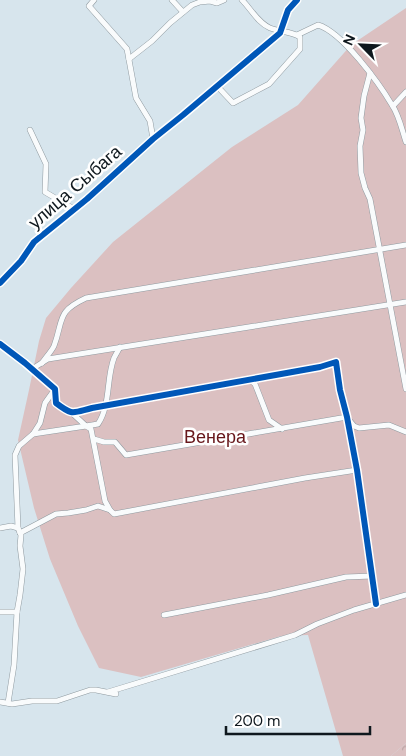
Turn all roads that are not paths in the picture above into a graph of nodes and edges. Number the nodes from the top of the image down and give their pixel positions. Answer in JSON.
{"nodes":[{"id":1,"x":94,"y":0,"type":"edge"},
{"id":2,"x":172,"y":0,"type":"edge"},
{"id":3,"x":224,"y":0,"type":"edge"},
{"id":4,"x":242,"y":0,"type":"edge"},
{"id":5,"x":297,"y":0,"type":"edge"},
{"id":6,"x":182,"y":12,"type":"junction"},
{"id":7,"x":281,"y":30,"type":"junction"},
{"id":8,"x":298,"y":35,"type":"junction"},
{"id":9,"x":129,"y":59,"type":"junction"},
{"id":10,"x":370,"y":73,"type":"junction"},
{"id":11,"x":217,"y":86,"type":"junction"},
{"id":12,"x":406,"y":92,"type":"edge"},
{"id":13,"x":394,"y":106,"type":"junction"},
{"id":14,"x":30,"y":130,"type":"dead end"},
{"id":15,"x":153,"y":139,"type":"junction"},
{"id":16,"x":406,"y":142,"type":"edge"},
{"id":17,"x":74,"y":209,"type":"junction"},
{"id":18,"x":406,"y":244,"type":"edge"},
{"id":19,"x":380,"y":248,"type":"junction"},
{"id":20,"x":0,"y":283,"type":"edge"},
{"id":21,"x":406,"y":302,"type":"edge"},
{"id":22,"x":389,"y":304,"type":"junction"},
{"id":23,"x":0,"y":344,"type":"edge"},
{"id":24,"x":120,"y":347,"type":"junction"},
{"id":25,"x":42,"y":363,"type":"junction"},
{"id":26,"x":32,"y":369,"type":"junction"},
{"id":27,"x":249,"y":379,"type":"junction"},
{"id":28,"x":55,"y":389,"type":"junction"},
{"id":29,"x":406,"y":389,"type":"edge"},
{"id":30,"x":106,"y":405,"type":"junction"},
{"id":31,"x":72,"y":413,"type":"junction"},
{"id":32,"x":347,"y":418,"type":"junction"},
{"id":33,"x":86,"y":426,"type":"junction"},
{"id":34,"x":282,"y":428,"type":"junction"},
{"id":35,"x":406,"y":432,"type":"edge"},
{"id":36,"x":33,"y":434,"type":"junction"},
{"id":37,"x":94,"y":439,"type":"junction"},
{"id":38,"x":357,"y":470,"type":"junction"},
{"id":39,"x":110,"y":510,"type":"junction"},
{"id":40,"x":0,"y":528,"type":"edge"},
{"id":41,"x":19,"y":530,"type":"junction"},
{"id":42,"x":372,"y":576,"type":"junction"},
{"id":43,"x":406,"y":594,"type":"edge"},
{"id":44,"x":376,"y":604,"type":"junction"},
{"id":45,"x":0,"y":612,"type":"edge"},
{"id":46,"x":17,"y":612,"type":"junction"},
{"id":47,"x":164,"y":615,"type":"dead end"},
{"id":48,"x":108,"y":692,"type":"junction"},
{"id":49,"x":116,"y":694,"type":"dead end"},
{"id":50,"x":0,"y":702,"type":"edge"},
{"id":51,"x":8,"y":703,"type":"junction"}],
"edges":[{"from":1,"to":9,"type":"street"},
{"from":2,"to":6,"type":"street"},
{"from":3,"to":6,"type":"street"},
{"from":4,"to":7,"type":"street"},
{"from":5,"to":7,"type":"street"},
{"from":6,"to":9,"type":"street"},
{"from":7,"to":8,"type":"street"},
{"from":7,"to":11,"type":"street","name":"улица Сыбага"},
{"from":8,"to":10,"type":"street"},
{"from":8,"to":11,"type":"street"},
{"from":9,"to":15,"type":"street"},
{"from":10,"to":13,"type":"street"},
{"from":10,"to":19,"type":"street"},
{"from":11,"to":15,"type":"street","name":"улица Сыбага"},
{"from":12,"to":13,"type":"street"},
{"from":13,"to":16,"type":"street"},
{"from":14,"to":17,"type":"street"},
{"from":15,"to":17,"type":"street","name":"улица Сыбага"},
{"from":17,"to":20,"type":"street","name":"улица Сыбага"},
{"from":18,"to":19,"type":"street"},
{"from":19,"to":22,"type":"street"},
{"from":19,"to":25,"type":"street"},
{"from":21,"to":22,"type":"street"},
{"from":22,"to":24,"type":"street"},
{"from":22,"to":29,"type":"street"},
{"from":23,"to":26,"type":"street"},
{"from":24,"to":25,"type":"street"},
{"from":24,"to":30,"type":"street"},
{"from":25,"to":26,"type":"street"},
{"from":26,"to":28,"type":"street"},
{"from":27,"to":30,"type":"street"},
{"from":27,"to":32,"type":"street"},
{"from":27,"to":34,"type":"street"},
{"from":28,"to":31,"type":"street"},
{"from":28,"to":36,"type":"street"},
{"from":30,"to":31,"type":"street"},
{"from":30,"to":33,"type":"street"},
{"from":31,"to":33,"type":"street"},
{"from":32,"to":34,"type":"street"},
{"from":32,"to":35,"type":"street"},
{"from":32,"to":38,"type":"street"},
{"from":33,"to":36,"type":"street"},
{"from":33,"to":37,"type":"street"},
{"from":34,"to":37,"type":"street"},
{"from":36,"to":41,"type":"street"},
{"from":37,"to":39,"type":"street"},
{"from":38,"to":39,"type":"street"},
{"from":38,"to":42,"type":"street"},
{"from":39,"to":41,"type":"street"},
{"from":40,"to":41,"type":"street"},
{"from":41,"to":46,"type":"street"},
{"from":42,"to":44,"type":"street"},
{"from":42,"to":47,"type":"street"},
{"from":43,"to":44,"type":"street"},
{"from":44,"to":48,"type":"street"},
{"from":45,"to":46,"type":"street"},
{"from":46,"to":51,"type":"street"},
{"from":48,"to":49,"type":"street"},
{"from":48,"to":51,"type":"street"},
{"from":50,"to":51,"type":"street"}]}
